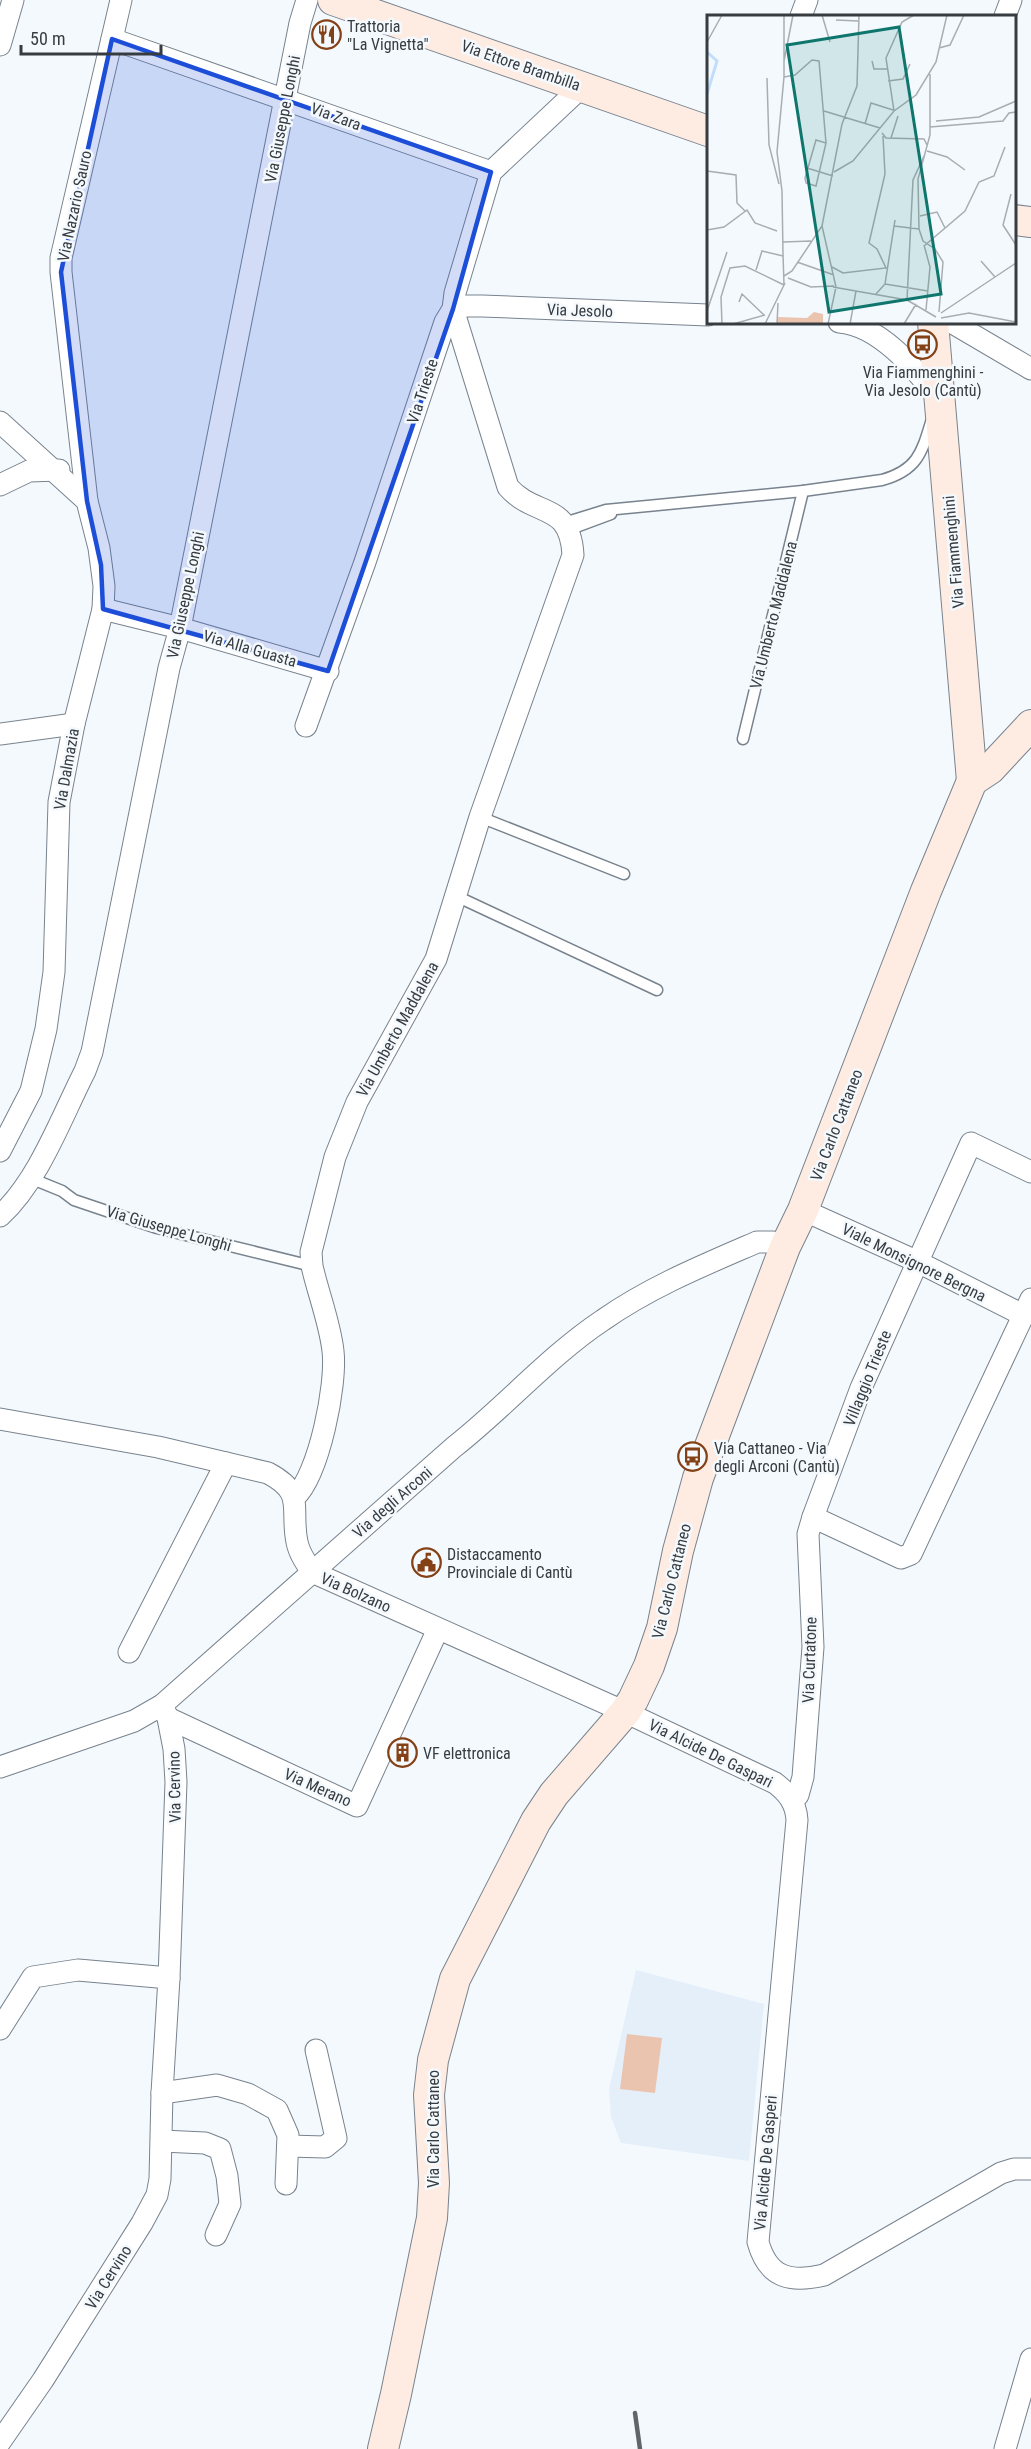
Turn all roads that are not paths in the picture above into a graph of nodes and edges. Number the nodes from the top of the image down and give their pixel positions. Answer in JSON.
{"nodes":[{"id":1,"x":13,"y":0,"type":"edge"},
{"id":2,"x":121,"y":0,"type":"edge"},
{"id":3,"x":307,"y":0,"type":"edge"},
{"id":4,"x":333,"y":0,"type":"edge"},
{"id":5,"x":807,"y":0,"type":"edge"},
{"id":6,"x":1011,"y":0,"type":"edge"},
{"id":7,"x":801,"y":15,"type":"edge"},
{"id":8,"x":1005,"y":15,"type":"edge"},
{"id":9,"x":112,"y":39,"type":"junction"},
{"id":10,"x":0,"y":45,"type":"edge"},
{"id":11,"x":580,"y":85,"type":"junction"},
{"id":12,"x":286,"y":98,"type":"junction"},
{"id":13,"x":707,"y":131,"type":"edge"},
{"id":14,"x":491,"y":172,"type":"junction"},
{"id":15,"x":1016,"y":220,"type":"edge"},
{"id":16,"x":1031,"y":222,"type":"edge"},
{"id":17,"x":453,"y":309,"type":"junction"},
{"id":18,"x":707,"y":315,"type":"edge"},
{"id":19,"x":848,"y":324,"type":"edge"},
{"id":20,"x":933,"y":324,"type":"edge"},
{"id":21,"x":954,"y":324,"type":"edge"},
{"id":22,"x":1031,"y":369,"type":"edge"},
{"id":23,"x":938,"y":398,"type":"junction"},
{"id":24,"x":0,"y":422,"type":"edge"},
{"id":25,"x":81,"y":452,"type":"junction"},
{"id":26,"x":52,"y":470,"type":"junction"},
{"id":27,"x":0,"y":485,"type":"edge"},
{"id":28,"x":803,"y":491,"type":"junction"},
{"id":29,"x":87,"y":501,"type":"junction"},
{"id":30,"x":566,"y":526,"type":"junction"},
{"id":31,"x":103,"y":609,"type":"junction"},
{"id":32,"x":180,"y":628,"type":"junction"},
{"id":33,"x":328,"y":671,"type":"junction"},
{"id":34,"x":74,"y":724,"type":"junction"},
{"id":35,"x":1031,"y":725,"type":"edge"},
{"id":36,"x":306,"y":726,"type":"dead end"},
{"id":37,"x":0,"y":734,"type":"edge"},
{"id":38,"x":743,"y":739,"type":"dead end"},
{"id":39,"x":972,"y":781,"type":"junction"},
{"id":40,"x":480,"y":817,"type":"junction"},
{"id":41,"x":624,"y":874,"type":"dead end"},
{"id":42,"x":456,"y":896,"type":"junction"},
{"id":43,"x":657,"y":990,"type":"dead end"},
{"id":44,"x":0,"y":1151,"type":"edge"},
{"id":45,"x":1031,"y":1172,"type":"edge"},
{"id":46,"x":30,"y":1178,"type":"junction"},
{"id":47,"x":803,"y":1210,"type":"junction"},
{"id":48,"x":0,"y":1216,"type":"edge"},
{"id":49,"x":785,"y":1247,"type":"junction"},
{"id":50,"x":916,"y":1261,"type":"junction"},
{"id":51,"x":312,"y":1266,"type":"junction"},
{"id":52,"x":1027,"y":1307,"type":"edge"},
{"id":53,"x":0,"y":1419,"type":"edge"},
{"id":54,"x":226,"y":1463,"type":"junction"},
{"id":55,"x":295,"y":1497,"type":"junction"},
{"id":56,"x":813,"y":1516,"type":"junction"},
{"id":57,"x":312,"y":1572,"type":"junction"},
{"id":58,"x":438,"y":1629,"type":"junction"},
{"id":59,"x":129,"y":1652,"type":"dead end"},
{"id":60,"x":165,"y":1712,"type":"junction"},
{"id":61,"x":625,"y":1712,"type":"junction"},
{"id":62,"x":0,"y":1767,"type":"edge"},
{"id":63,"x":792,"y":1801,"type":"junction"},
{"id":64,"x":169,"y":1978,"type":"junction"},
{"id":65,"x":0,"y":2029,"type":"edge"},
{"id":66,"x":316,"y":2050,"type":"dead end"},
{"id":67,"x":162,"y":2093,"type":"junction"},
{"id":68,"x":162,"y":2141,"type":"junction"},
{"id":69,"x":288,"y":2146,"type":"junction"},
{"id":70,"x":1031,"y":2169,"type":"edge"},
{"id":71,"x":286,"y":2184,"type":"dead end"},
{"id":72,"x":216,"y":2235,"type":"dead end"},
{"id":73,"x":1031,"y":2359,"type":"edge"},
{"id":74,"x":0,"y":2442,"type":"edge"},
{"id":75,"x":383,"y":2449,"type":"edge"},
{"id":76,"x":1005,"y":2449,"type":"edge"}],
"edges":[{"from":1,"to":10,"type":"street"},
{"from":2,"to":9,"type":"street","name":"Via Nazario Sauro"},
{"from":3,"to":12,"type":"street","name":"Via Giuseppe Longhi"},
{"from":4,"to":11,"type":"street","name":"Via Ettore Brambilla"},
{"from":5,"to":7,"type":"street"},
{"from":6,"to":8,"type":"street"},
{"from":9,"to":12,"type":"street","name":"Via Zara"},
{"from":9,"to":25,"type":"street","name":"Via Nazario Sauro"},
{"from":11,"to":13,"type":"street","name":"Via Ettore Brambilla"},
{"from":11,"to":14,"type":"street"},
{"from":12,"to":14,"type":"street","name":"Via Zara"},
{"from":12,"to":32,"type":"street","name":"Via Giuseppe Longhi"},
{"from":14,"to":17,"type":"street","name":"Via Trieste"},
{"from":15,"to":16,"type":"street"},
{"from":17,"to":18,"type":"street","name":"Via Jesolo"},
{"from":17,"to":30,"type":"street"},
{"from":17,"to":33,"type":"street","name":"Via Trieste"},
{"from":19,"to":23,"type":"street"},
{"from":20,"to":23,"type":"street","name":"Via Fiammenghini"},
{"from":21,"to":22,"type":"street"},
{"from":23,"to":28,"type":"lane"},
{"from":23,"to":39,"type":"street","name":"Via Fiammenghini"},
{"from":24,"to":26,"type":"street"},
{"from":25,"to":26,"type":"street"},
{"from":25,"to":29,"type":"street","name":"Via Nazario Sauro"},
{"from":26,"to":27,"type":"street"},
{"from":26,"to":29,"type":"street"},
{"from":28,"to":30,"type":"lane"},
{"from":28,"to":38,"type":"lane","name":"Via Umberto Maddalena"},
{"from":29,"to":31,"type":"street","name":"Via Dalmazia"},
{"from":30,"to":40,"type":"street","name":"Via Umberto Maddalena"},
{"from":31,"to":32,"type":"street","name":"Via Alla Guasta"},
{"from":31,"to":34,"type":"street","name":"Via Dalmazia"},
{"from":32,"to":33,"type":"street","name":"Via Alla Guasta"},
{"from":32,"to":46,"type":"street","name":"Via Giuseppe Longhi"},
{"from":33,"to":36,"type":"street","name":"Via Trieste"},
{"from":34,"to":37,"type":"street"},
{"from":34,"to":44,"type":"street","name":"Via Dalmazia"},
{"from":35,"to":39,"type":"street","name":"Via Carlo Cattaneo"},
{"from":39,"to":47,"type":"street","name":"Via Carlo Cattaneo"},
{"from":40,"to":41,"type":"lane"},
{"from":40,"to":42,"type":"street","name":"Via Umberto Maddalena"},
{"from":42,"to":43,"type":"lane"},
{"from":42,"to":51,"type":"street","name":"Via Umberto Maddalena"},
{"from":45,"to":50,"type":"street","name":"Villaggio Trieste"},
{"from":46,"to":48,"type":"street","name":"Via Giuseppe Longhi"},
{"from":46,"to":51,"type":"lane","name":"Via Giuseppe Longhi"},
{"from":47,"to":49,"type":"street","name":"Via Carlo Cattaneo"},
{"from":47,"to":50,"type":"street","name":"Viale Monsignore Bergna"},
{"from":49,"to":57,"type":"street","name":"Via degli Arconi"},
{"from":49,"to":61,"type":"street","name":"Via Carlo Cattaneo"},
{"from":50,"to":52,"type":"street","name":"Viale Monsignore Bergna"},
{"from":50,"to":56,"type":"street","name":"Villaggio Trieste"},
{"from":51,"to":55,"type":"street","name":"Via Umberto Maddalena"},
{"from":52,"to":56,"type":"street"},
{"from":53,"to":54,"type":"street"},
{"from":54,"to":55,"type":"street"},
{"from":54,"to":59,"type":"street"},
{"from":55,"to":57,"type":"street","name":"Via Bolzano"},
{"from":56,"to":63,"type":"street","name":"Via Curtatone"},
{"from":57,"to":58,"type":"street","name":"Via Bolzano"},
{"from":57,"to":60,"type":"street","name":"Via degli Arconi"},
{"from":58,"to":60,"type":"street","name":"Via Merano"},
{"from":58,"to":61,"type":"street","name":"Via Bolzano"},
{"from":60,"to":62,"type":"street","name":"Via degli Arconi"},
{"from":60,"to":64,"type":"street","name":"Via Cervino"},
{"from":61,"to":63,"type":"street","name":"Via Alcide De Gaspari"},
{"from":61,"to":75,"type":"street","name":"Via Carlo Cattaneo"},
{"from":63,"to":70,"type":"street","name":"Via Alcide De Gasperi"},
{"from":64,"to":65,"type":"street"},
{"from":64,"to":67,"type":"street","name":"Via Cervino"},
{"from":66,"to":69,"type":"street"},
{"from":67,"to":68,"type":"street","name":"Via Cervino"},
{"from":67,"to":69,"type":"street"},
{"from":68,"to":72,"type":"street"},
{"from":68,"to":74,"type":"street","name":"Via Cervino"},
{"from":69,"to":71,"type":"street"},
{"from":73,"to":76,"type":"street"}]}
